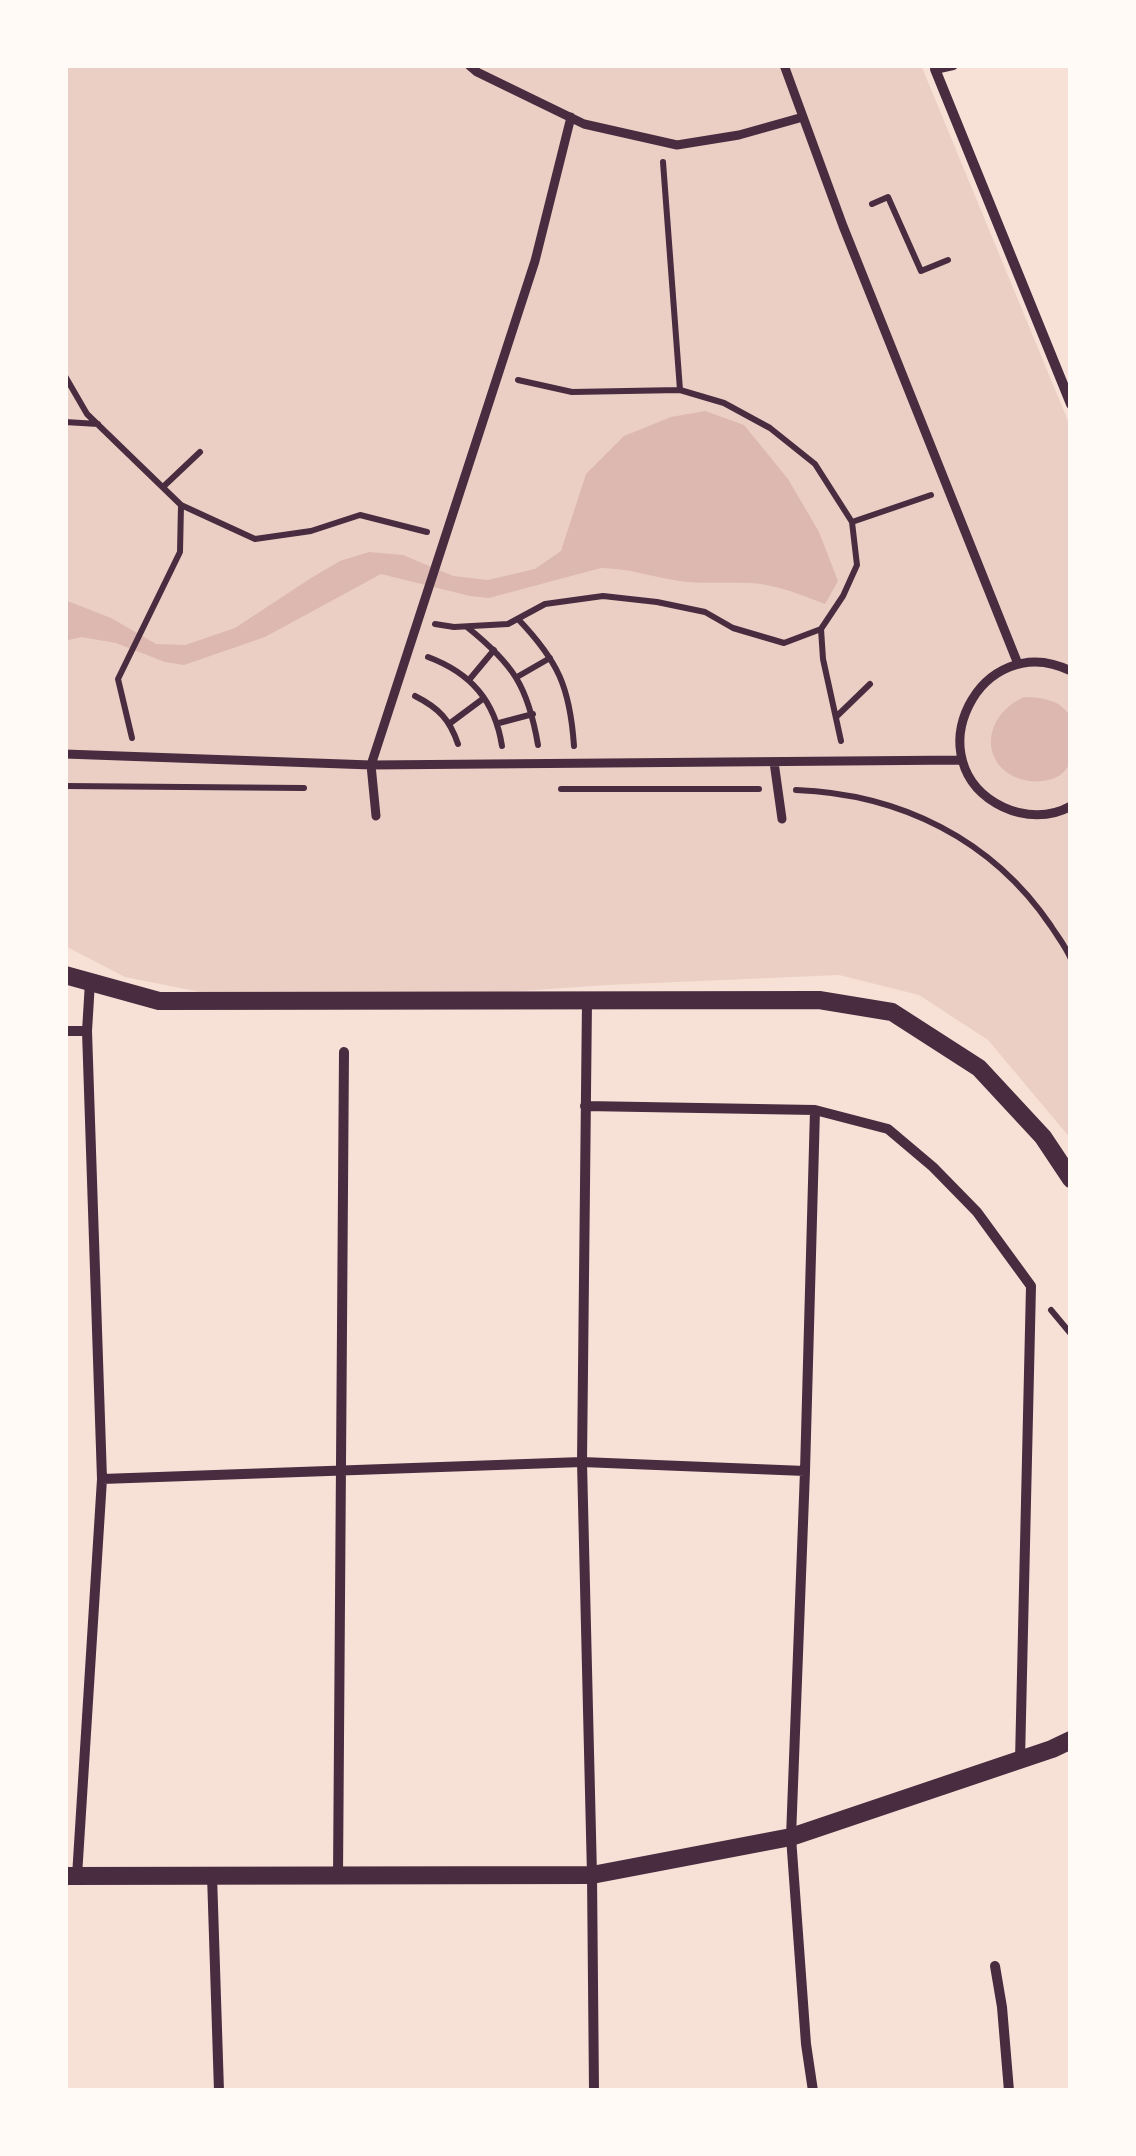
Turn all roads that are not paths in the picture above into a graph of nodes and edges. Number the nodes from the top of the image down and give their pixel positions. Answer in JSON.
{"nodes":[{"id":1,"x":470,"y":65,"type":"edge"},
{"id":2,"x":784,"y":65,"type":"edge"},
{"id":3,"x":953,"y":65,"type":"edge"},
{"id":4,"x":570,"y":117,"type":"junction"},
{"id":5,"x":803,"y":117,"type":"junction"},
{"id":6,"x":1071,"y":404,"type":"edge"},
{"id":7,"x":1018,"y":664,"type":"junction"},
{"id":8,"x":1071,"y":671,"type":"edge"},
{"id":9,"x":65,"y":754,"type":"edge"},
{"id":10,"x":962,"y":760,"type":"junction"},
{"id":11,"x":774,"y":762,"type":"junction"},
{"id":12,"x":371,"y":765,"type":"junction"},
{"id":13,"x":1071,"y":806,"type":"edge"},
{"id":14,"x":376,"y":816,"type":"dead end"},
{"id":15,"x":782,"y":820,"type":"dead end"},
{"id":16,"x":65,"y":975,"type":"edge"},
{"id":17,"x":90,"y":982,"type":"junction"},
{"id":18,"x":586,"y":1001,"type":"junction"},
{"id":19,"x":65,"y":1031,"type":"edge"},
{"id":20,"x":87,"y":1031,"type":"junction"},
{"id":21,"x":344,"y":1052,"type":"dead end"},
{"id":22,"x":585,"y":1106,"type":"junction"},
{"id":23,"x":815,"y":1110,"type":"junction"},
{"id":24,"x":1071,"y":1179,"type":"edge"},
{"id":25,"x":582,"y":1462,"type":"junction"},
{"id":26,"x":342,"y":1471,"type":"junction"},
{"id":27,"x":805,"y":1471,"type":"junction"},
{"id":28,"x":102,"y":1479,"type":"junction"},
{"id":29,"x":1071,"y":1740,"type":"edge"},
{"id":30,"x":1020,"y":1760,"type":"junction"},
{"id":31,"x":791,"y":1837,"type":"junction"},
{"id":32,"x":212,"y":1875,"type":"junction"},
{"id":33,"x":338,"y":1875,"type":"junction"},
{"id":34,"x":592,"y":1875,"type":"junction"},
{"id":35,"x":71,"y":1876,"type":"edge"},
{"id":36,"x":995,"y":1966,"type":"dead end"},
{"id":37,"x":219,"y":2091,"type":"edge"},
{"id":38,"x":594,"y":2091,"type":"edge"},
{"id":39,"x":813,"y":2091,"type":"edge"},
{"id":40,"x":1009,"y":2091,"type":"edge"}],
"edges":[{"from":1,"to":4,"type":"street"},
{"from":2,"to":5,"type":"street"},
{"from":3,"to":6,"type":"street"},
{"from":4,"to":5,"type":"street"},
{"from":4,"to":12,"type":"street"},
{"from":5,"to":7,"type":"street"},
{"from":7,"to":8,"type":"street"},
{"from":7,"to":10,"type":"street"},
{"from":9,"to":12,"type":"street"},
{"from":10,"to":11,"type":"street"},
{"from":10,"to":13,"type":"street"},
{"from":11,"to":12,"type":"street"},
{"from":11,"to":15,"type":"street"},
{"from":12,"to":14,"type":"street"},
{"from":16,"to":17,"type":"street"},
{"from":17,"to":18,"type":"street"},
{"from":17,"to":20,"type":"street"},
{"from":18,"to":22,"type":"street"},
{"from":18,"to":24,"type":"street"},
{"from":19,"to":20,"type":"street"},
{"from":20,"to":28,"type":"street"},
{"from":21,"to":26,"type":"street"},
{"from":22,"to":23,"type":"street"},
{"from":22,"to":25,"type":"street"},
{"from":23,"to":27,"type":"street"},
{"from":23,"to":30,"type":"street"},
{"from":25,"to":26,"type":"street"},
{"from":25,"to":27,"type":"street"},
{"from":25,"to":34,"type":"street"},
{"from":26,"to":28,"type":"street"},
{"from":26,"to":33,"type":"street"},
{"from":27,"to":31,"type":"street"},
{"from":28,"to":35,"type":"street"},
{"from":29,"to":30,"type":"street"},
{"from":30,"to":31,"type":"street"},
{"from":31,"to":34,"type":"street"},
{"from":31,"to":39,"type":"street"},
{"from":32,"to":33,"type":"street"},
{"from":32,"to":35,"type":"street"},
{"from":32,"to":37,"type":"street"},
{"from":33,"to":34,"type":"street"},
{"from":34,"to":38,"type":"street"},
{"from":36,"to":40,"type":"street"}]}
